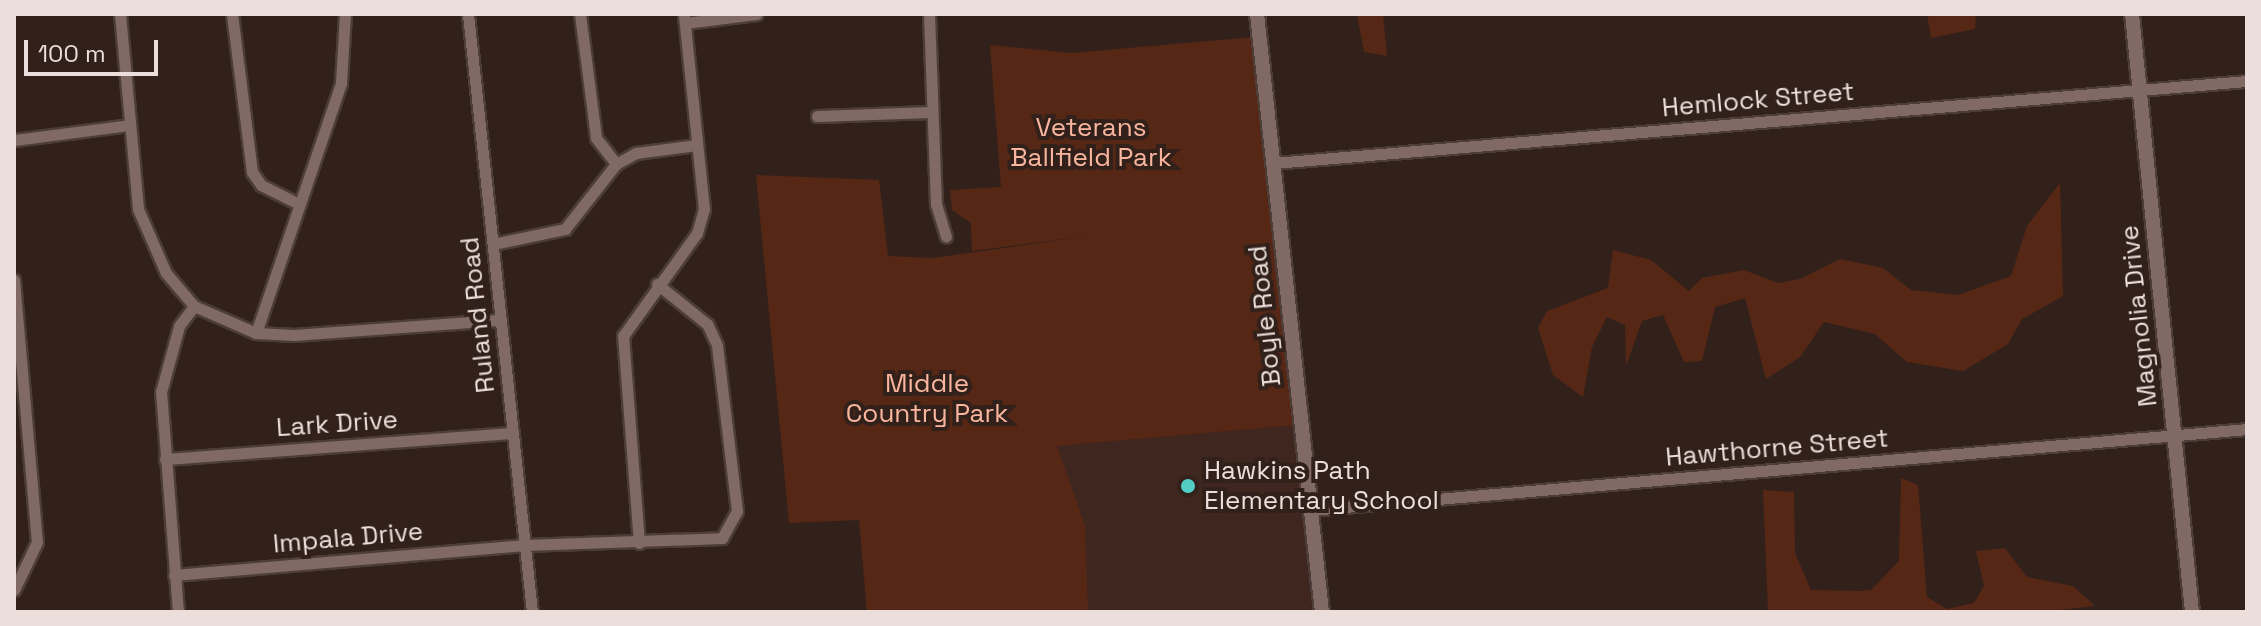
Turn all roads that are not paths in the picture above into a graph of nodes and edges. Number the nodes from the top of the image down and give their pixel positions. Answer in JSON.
{"nodes":[{"id":1,"x":120,"y":14,"type":"edge"},
{"id":2,"x":232,"y":14,"type":"edge"},
{"id":3,"x":345,"y":14,"type":"edge"},
{"id":4,"x":468,"y":14,"type":"edge"},
{"id":5,"x":580,"y":14,"type":"edge"},
{"id":6,"x":756,"y":14,"type":"edge"},
{"id":7,"x":929,"y":14,"type":"edge"},
{"id":8,"x":1257,"y":14,"type":"edge"},
{"id":9,"x":2132,"y":14,"type":"edge"},
{"id":10,"x":684,"y":19,"type":"edge"},
{"id":11,"x":2247,"y":81,"type":"edge"},
{"id":12,"x":2139,"y":90,"type":"junction"},
{"id":13,"x":931,"y":112,"type":"junction"},
{"id":14,"x":817,"y":116,"type":"dead end"},
{"id":15,"x":129,"y":125,"type":"junction"},
{"id":16,"x":14,"y":140,"type":"edge"},
{"id":17,"x":696,"y":145,"type":"junction"},
{"id":18,"x":1274,"y":163,"type":"junction"},
{"id":19,"x":616,"y":164,"type":"junction"},
{"id":20,"x":299,"y":204,"type":"junction"},
{"id":21,"x":946,"y":236,"type":"dead end"},
{"id":22,"x":493,"y":244,"type":"junction"},
{"id":23,"x":14,"y":280,"type":"edge"},
{"id":24,"x":657,"y":284,"type":"junction"},
{"id":25,"x":194,"y":306,"type":"junction"},
{"id":26,"x":500,"y":320,"type":"junction"},
{"id":27,"x":256,"y":333,"type":"junction"},
{"id":28,"x":2247,"y":429,"type":"edge"},
{"id":29,"x":512,"y":433,"type":"junction"},
{"id":30,"x":2176,"y":435,"type":"junction"},
{"id":31,"x":165,"y":459,"type":"junction"},
{"id":32,"x":1310,"y":510,"type":"junction"},
{"id":33,"x":639,"y":543,"type":"junction"},
{"id":34,"x":525,"y":545,"type":"junction"},
{"id":35,"x":174,"y":575,"type":"junction"},
{"id":36,"x":14,"y":590,"type":"edge"},
{"id":37,"x":178,"y":612,"type":"edge"},
{"id":38,"x":532,"y":612,"type":"edge"},
{"id":39,"x":1322,"y":612,"type":"edge"},
{"id":40,"x":2192,"y":612,"type":"edge"}],
"edges":[{"from":1,"to":15,"type":"street"},
{"from":2,"to":20,"type":"street"},
{"from":3,"to":20,"type":"street"},
{"from":4,"to":22,"type":"street","name":"Ruland Road"},
{"from":5,"to":19,"type":"street"},
{"from":6,"to":10,"type":"street"},
{"from":7,"to":13,"type":"street"},
{"from":8,"to":18,"type":"street","name":"Boyle Road"},
{"from":9,"to":12,"type":"street","name":"Magnolia Drive"},
{"from":10,"to":17,"type":"street"},
{"from":11,"to":12,"type":"street","name":"Hemlock Street"},
{"from":12,"to":18,"type":"street","name":"Hemlock Street"},
{"from":12,"to":30,"type":"street","name":"Magnolia Drive"},
{"from":13,"to":14,"type":"street"},
{"from":13,"to":21,"type":"street"},
{"from":15,"to":16,"type":"street"},
{"from":15,"to":25,"type":"street"},
{"from":17,"to":19,"type":"street"},
{"from":17,"to":24,"type":"street"},
{"from":18,"to":32,"type":"street","name":"Boyle Road"},
{"from":19,"to":22,"type":"street"},
{"from":20,"to":27,"type":"street"},
{"from":22,"to":26,"type":"street","name":"Ruland Road"},
{"from":23,"to":36,"type":"street"},
{"from":24,"to":33,"type":"street"},
{"from":24,"to":33,"type":"street","name":"Impala Drive"},
{"from":25,"to":27,"type":"street"},
{"from":25,"to":31,"type":"street"},
{"from":26,"to":27,"type":"street"},
{"from":26,"to":29,"type":"street","name":"Ruland Road"},
{"from":28,"to":30,"type":"street","name":"Hawthorne Street"},
{"from":29,"to":31,"type":"street","name":"Lark Drive"},
{"from":29,"to":34,"type":"street","name":"Ruland Road"},
{"from":30,"to":32,"type":"street","name":"Hawthorne Street"},
{"from":30,"to":40,"type":"street","name":"Magnolia Drive"},
{"from":31,"to":35,"type":"street"},
{"from":32,"to":39,"type":"street","name":"Boyle Road"},
{"from":33,"to":34,"type":"street","name":"Impala Drive"},
{"from":34,"to":35,"type":"street","name":"Impala Drive"},
{"from":34,"to":38,"type":"street","name":"Ruland Road"},
{"from":35,"to":37,"type":"street"}]}
